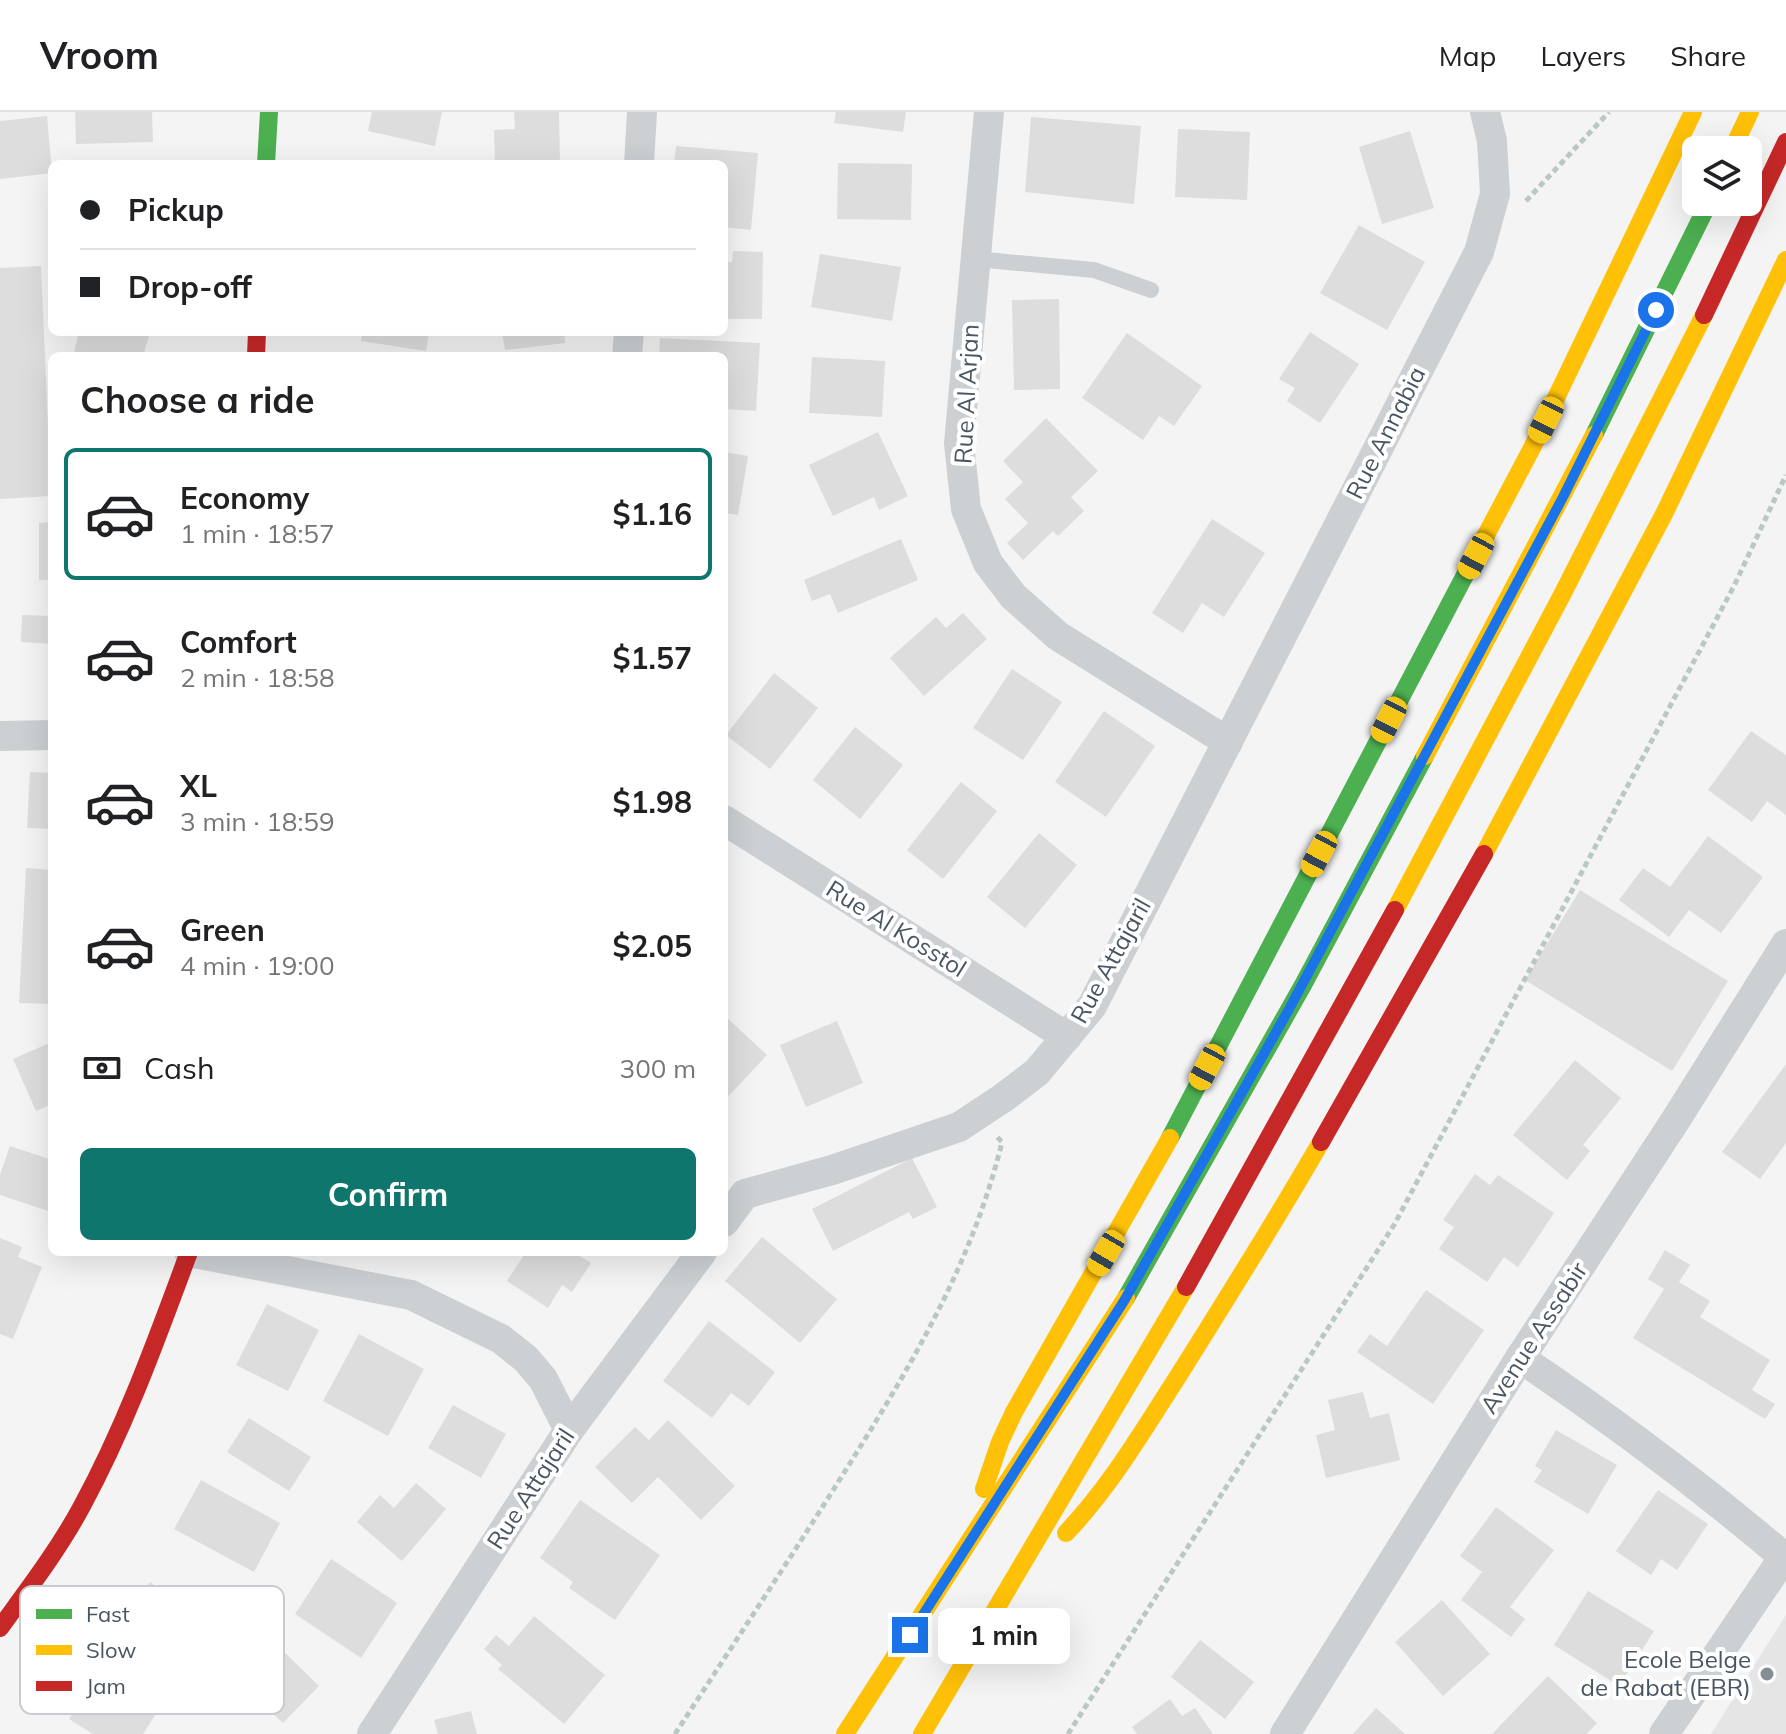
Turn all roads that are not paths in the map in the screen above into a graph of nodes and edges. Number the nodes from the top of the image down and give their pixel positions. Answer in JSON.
{"nodes":[{"id":1,"x":269,"y":112,"type":"edge"},
{"id":2,"x":642,"y":112,"type":"edge"},
{"id":3,"x":989,"y":112,"type":"edge"},
{"id":4,"x":1485,"y":112,"type":"edge"},
{"id":5,"x":1693,"y":112,"type":"edge"},
{"id":6,"x":1750,"y":112,"type":"edge"},
{"id":7,"x":1739,"y":136,"type":"edge"},
{"id":8,"x":1786,"y":142,"type":"edge"},
{"id":9,"x":266,"y":160,"type":"edge"},
{"id":10,"x":639,"y":160,"type":"edge"},
{"id":11,"x":1702,"y":216,"type":"edge"},
{"id":12,"x":976,"y":259,"type":"junction"},
{"id":13,"x":1786,"y":260,"type":"edge"},
{"id":14,"x":1151,"y":290,"type":"dead end"},
{"id":15,"x":48,"y":735,"type":"edge"},
{"id":16,"x":0,"y":736,"type":"edge"},
{"id":17,"x":1228,"y":742,"type":"junction"},
{"id":18,"x":728,"y":823,"type":"edge"},
{"id":19,"x":1786,"y":944,"type":"edge"},
{"id":20,"x":1067,"y":1037,"type":"junction"},
{"id":21,"x":735,"y":1185,"type":"edge"},
{"id":22,"x":728,"y":1209,"type":"edge"},
{"id":23,"x":187,"y":1256,"type":"edge"},
{"id":24,"x":210,"y":1256,"type":"edge"},
{"id":25,"x":699,"y":1256,"type":"edge"},
{"id":26,"x":1520,"y":1358,"type":"junction"},
{"id":27,"x":569,"y":1430,"type":"junction"},
{"id":28,"x":974,"y":1536,"type":"junction"},
{"id":29,"x":1785,"y":1556,"type":"edge"},
{"id":30,"x":1019,"y":1575,"type":"junction"},
{"id":31,"x":30,"y":1586,"type":"edge"},
{"id":32,"x":20,"y":1600,"type":"edge"},
{"id":33,"x":0,"y":1628,"type":"edge"},
{"id":34,"x":372,"y":1734,"type":"edge"},
{"id":35,"x":845,"y":1734,"type":"edge"},
{"id":36,"x":922,"y":1734,"type":"edge"},
{"id":37,"x":1285,"y":1734,"type":"edge"},
{"id":38,"x":1664,"y":1734,"type":"edge"}],
"edges":[{"from":1,"to":9,"type":"main road"},
{"from":2,"to":10,"type":"street"},
{"from":3,"to":12,"type":"street","name":"Rue Al Arjan"},
{"from":4,"to":17,"type":"street","name":"Rue Annabia"},
{"from":5,"to":28,"type":"main road"},
{"from":6,"to":7,"type":"main road"},
{"from":8,"to":30,"type":"main road"},
{"from":11,"to":28,"type":"main road"},
{"from":12,"to":14,"type":"lane"},
{"from":12,"to":17,"type":"street","name":"Rue Al Arjan"},
{"from":13,"to":30,"type":"main road"},
{"from":15,"to":16,"type":"street"},
{"from":17,"to":20,"type":"street","name":"Rue Attajaril"},
{"from":18,"to":20,"type":"street","name":"Rue Al Kosstol"},
{"from":19,"to":26,"type":"street","name":"Avenue Assabir"},
{"from":20,"to":21,"type":"street","name":"Rue Attajaril"},
{"from":21,"to":22,"type":"street","name":"Rue Attajaril"},
{"from":23,"to":31,"type":"main road"},
{"from":24,"to":27,"type":"street"},
{"from":25,"to":27,"type":"street","name":"Rue Attajaril"},
{"from":26,"to":29,"type":"street"},
{"from":26,"to":37,"type":"street","name":"Avenue Assabir"},
{"from":27,"to":34,"type":"street","name":"Rue Attajaril"},
{"from":28,"to":35,"type":"main road"},
{"from":29,"to":38,"type":"street"},
{"from":30,"to":36,"type":"main road"},
{"from":32,"to":33,"type":"main road"}]}
